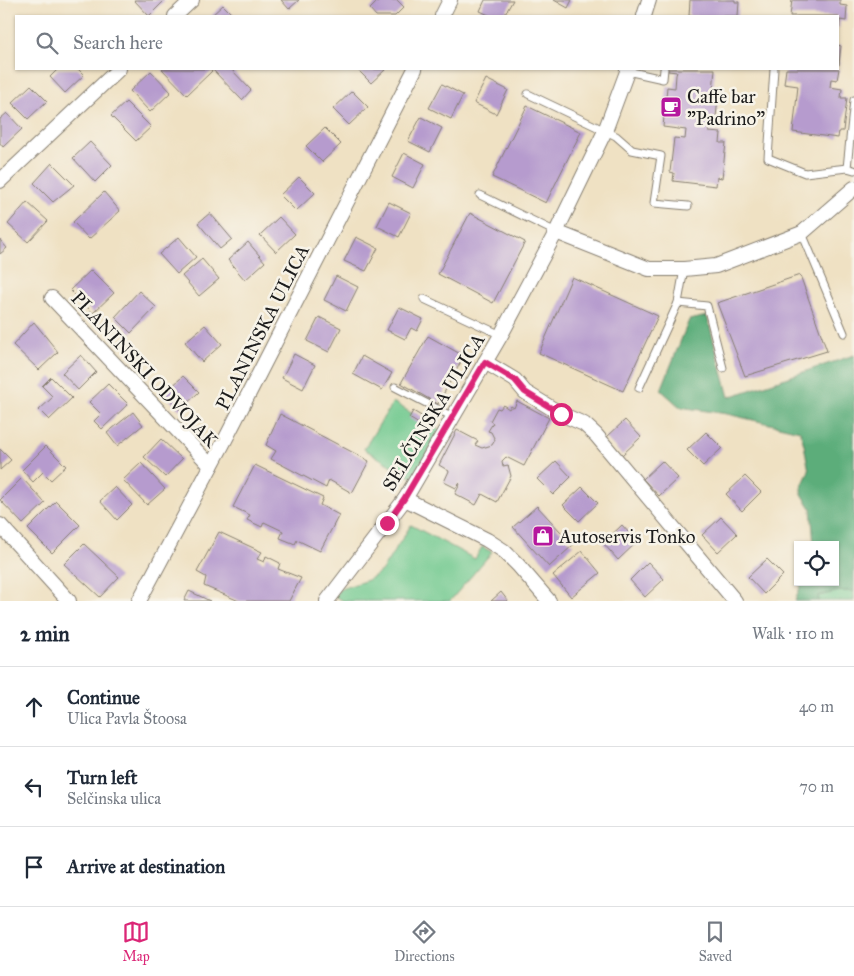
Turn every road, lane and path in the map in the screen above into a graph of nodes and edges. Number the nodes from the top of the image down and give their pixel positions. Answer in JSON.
{"nodes":[{"id":1,"x":192,"y":0,"type":"edge"},
{"id":2,"x":450,"y":0,"type":"edge"},
{"id":3,"x":649,"y":0,"type":"edge"},
{"id":4,"x":176,"y":15,"type":"edge"},
{"id":5,"x":442,"y":15,"type":"edge"},
{"id":6,"x":644,"y":15,"type":"edge"},
{"id":7,"x":118,"y":70,"type":"edge"},
{"id":8,"x":414,"y":70,"type":"edge"},
{"id":9,"x":628,"y":70,"type":"edge"},
{"id":10,"x":664,"y":70,"type":"edge"},
{"id":11,"x":774,"y":70,"type":"edge"},
{"id":12,"x":528,"y":94,"type":"dead end"},
{"id":13,"x":854,"y":100,"type":"edge"},
{"id":14,"x":605,"y":131,"type":"junction"},
{"id":15,"x":851,"y":169,"type":"edge"},
{"id":16,"x":0,"y":181,"type":"edge"},
{"id":17,"x":854,"y":188,"type":"edge"},
{"id":18,"x":480,"y":195,"type":"dead end"},
{"id":19,"x":688,"y":206,"type":"dead end"},
{"id":20,"x":556,"y":232,"type":"junction"},
{"id":21,"x":802,"y":233,"type":"junction"},
{"id":22,"x":684,"y":269,"type":"junction"},
{"id":23,"x":52,"y":298,"type":"dead end"},
{"id":24,"x":424,"y":299,"type":"dead end"},
{"id":25,"x":678,"y":303,"type":"junction"},
{"id":26,"x":844,"y":333,"type":"dead end"},
{"id":27,"x":501,"y":335,"type":"junction"},
{"id":28,"x":485,"y":362,"type":"junction"},
{"id":29,"x":723,"y":368,"type":"dead end"},
{"id":30,"x":395,"y":387,"type":"dead end"},
{"id":31,"x":638,"y":388,"type":"dead end"},
{"id":32,"x":452,"y":418,"type":"junction"},
{"id":33,"x":211,"y":466,"type":"junction"},
{"id":34,"x":404,"y":499,"type":"junction"},
{"id":35,"x":0,"y":525,"type":"edge"},
{"id":36,"x":69,"y":601,"type":"edge"},
{"id":37,"x":139,"y":601,"type":"edge"},
{"id":38,"x":327,"y":601,"type":"edge"},
{"id":39,"x":549,"y":601,"type":"edge"},
{"id":40,"x":735,"y":601,"type":"edge"}],
"edges":[{"from":1,"to":4,"type":"street"},
{"from":2,"to":5,"type":"street"},
{"from":3,"to":6,"type":"street"},
{"from":7,"to":16,"type":"street"},
{"from":8,"to":33,"type":"street","name":"PLANINSKA ULICA"},
{"from":9,"to":10,"type":"lane"},
{"from":9,"to":14,"type":"street","name":"SELČINSKA ULICA"},
{"from":11,"to":15,"type":"lane"},
{"from":12,"to":14,"type":"lane"},
{"from":13,"to":15,"type":"lane"},
{"from":14,"to":19,"type":"lane"},
{"from":14,"to":20,"type":"street","name":"SELČINSKA ULICA"},
{"from":17,"to":21,"type":"street"},
{"from":18,"to":20,"type":"lane"},
{"from":20,"to":22,"type":"street"},
{"from":20,"to":27,"type":"street","name":"SELČINSKA ULICA"},
{"from":21,"to":22,"type":"street"},
{"from":21,"to":26,"type":"lane"},
{"from":22,"to":25,"type":"lane"},
{"from":23,"to":33,"type":"street","name":"PLANINSKI ODVOJAK"},
{"from":24,"to":27,"type":"lane"},
{"from":25,"to":29,"type":"lane"},
{"from":25,"to":31,"type":"lane"},
{"from":27,"to":28,"type":"street","name":"SELČINSKA ULICA"},
{"from":28,"to":32,"type":"street","name":"SELČINSKA ULICA"},
{"from":28,"to":40,"type":"street"},
{"from":30,"to":32,"type":"lane"},
{"from":32,"to":34,"type":"street","name":"SELČINSKA ULICA"},
{"from":33,"to":37,"type":"street","name":"PLANINSKA ULICA"},
{"from":34,"to":38,"type":"street","name":"SELČINSKA ULICA"},
{"from":34,"to":39,"type":"street"},
{"from":35,"to":36,"type":"street"}]}
